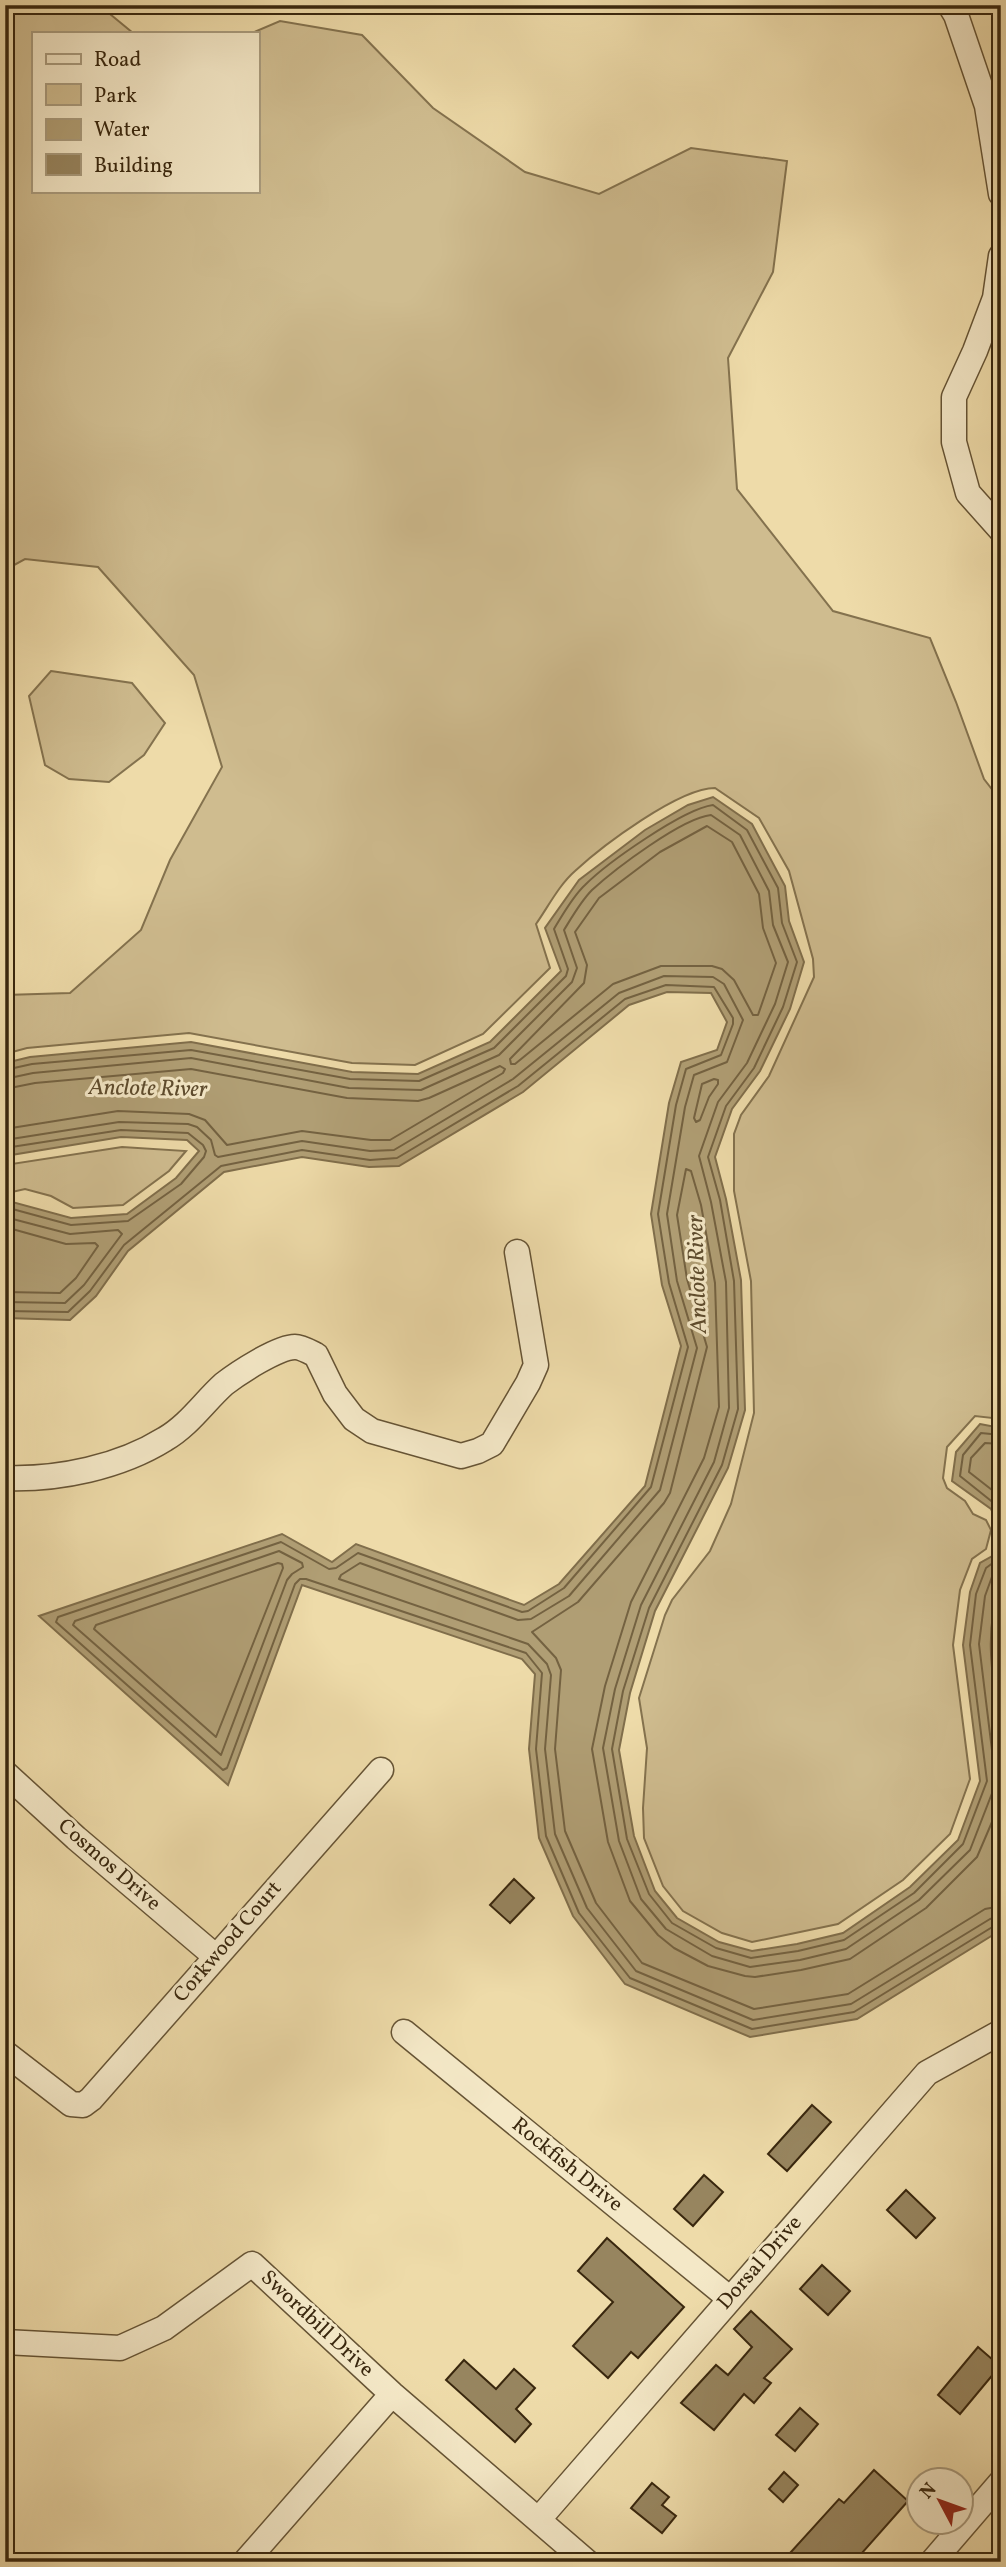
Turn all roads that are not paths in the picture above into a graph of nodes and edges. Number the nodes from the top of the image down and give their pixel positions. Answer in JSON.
{"nodes":[{"id":1,"x":950,"y":5,"type":"edge"},
{"id":2,"x":994,"y":104,"type":"edge"},
{"id":3,"x":1001,"y":194,"type":"edge"},
{"id":4,"x":1001,"y":256,"type":"edge"},
{"id":5,"x":1001,"y":530,"type":"edge"},
{"id":6,"x":517,"y":1252,"type":"dead end"},
{"id":7,"x":5,"y":1478,"type":"edge"},
{"id":8,"x":381,"y":1770,"type":"dead end"},
{"id":9,"x":5,"y":1773,"type":"edge"},
{"id":10,"x":215,"y":1955,"type":"junction"},
{"id":11,"x":404,"y":2032,"type":"dead end"},
{"id":12,"x":1001,"y":2032,"type":"edge"},
{"id":13,"x":5,"y":2053,"type":"edge"},
{"id":14,"x":729,"y":2298,"type":"junction"},
{"id":15,"x":5,"y":2342,"type":"edge"},
{"id":16,"x":392,"y":2394,"type":"junction"},
{"id":17,"x":1001,"y":2482,"type":"edge"},
{"id":18,"x":539,"y":2519,"type":"junction"},
{"id":19,"x":587,"y":2561,"type":"edge"},
{"id":20,"x":245,"y":2562,"type":"edge"},
{"id":21,"x":932,"y":2562,"type":"edge"}],
"edges":[{"from":1,"to":2,"type":"street"},
{"from":2,"to":3,"type":"street"},
{"from":4,"to":5,"type":"street"},
{"from":6,"to":7,"type":"street"},
{"from":8,"to":10,"type":"street","name":"Corkwood Court"},
{"from":9,"to":10,"type":"street","name":"Cosmos Drive"},
{"from":10,"to":13,"type":"street","name":"Corkwood Court"},
{"from":11,"to":14,"type":"street","name":"Rockfish Drive"},
{"from":12,"to":14,"type":"street","name":"Dorsal Drive"},
{"from":14,"to":18,"type":"street","name":"Dorsal Drive"},
{"from":15,"to":16,"type":"street","name":"Swordbill Drive"},
{"from":16,"to":18,"type":"street","name":"Swordbill Drive"},
{"from":16,"to":20,"type":"street"},
{"from":17,"to":21,"type":"street"},
{"from":18,"to":19,"type":"street","name":"Swordbill Drive"}]}
